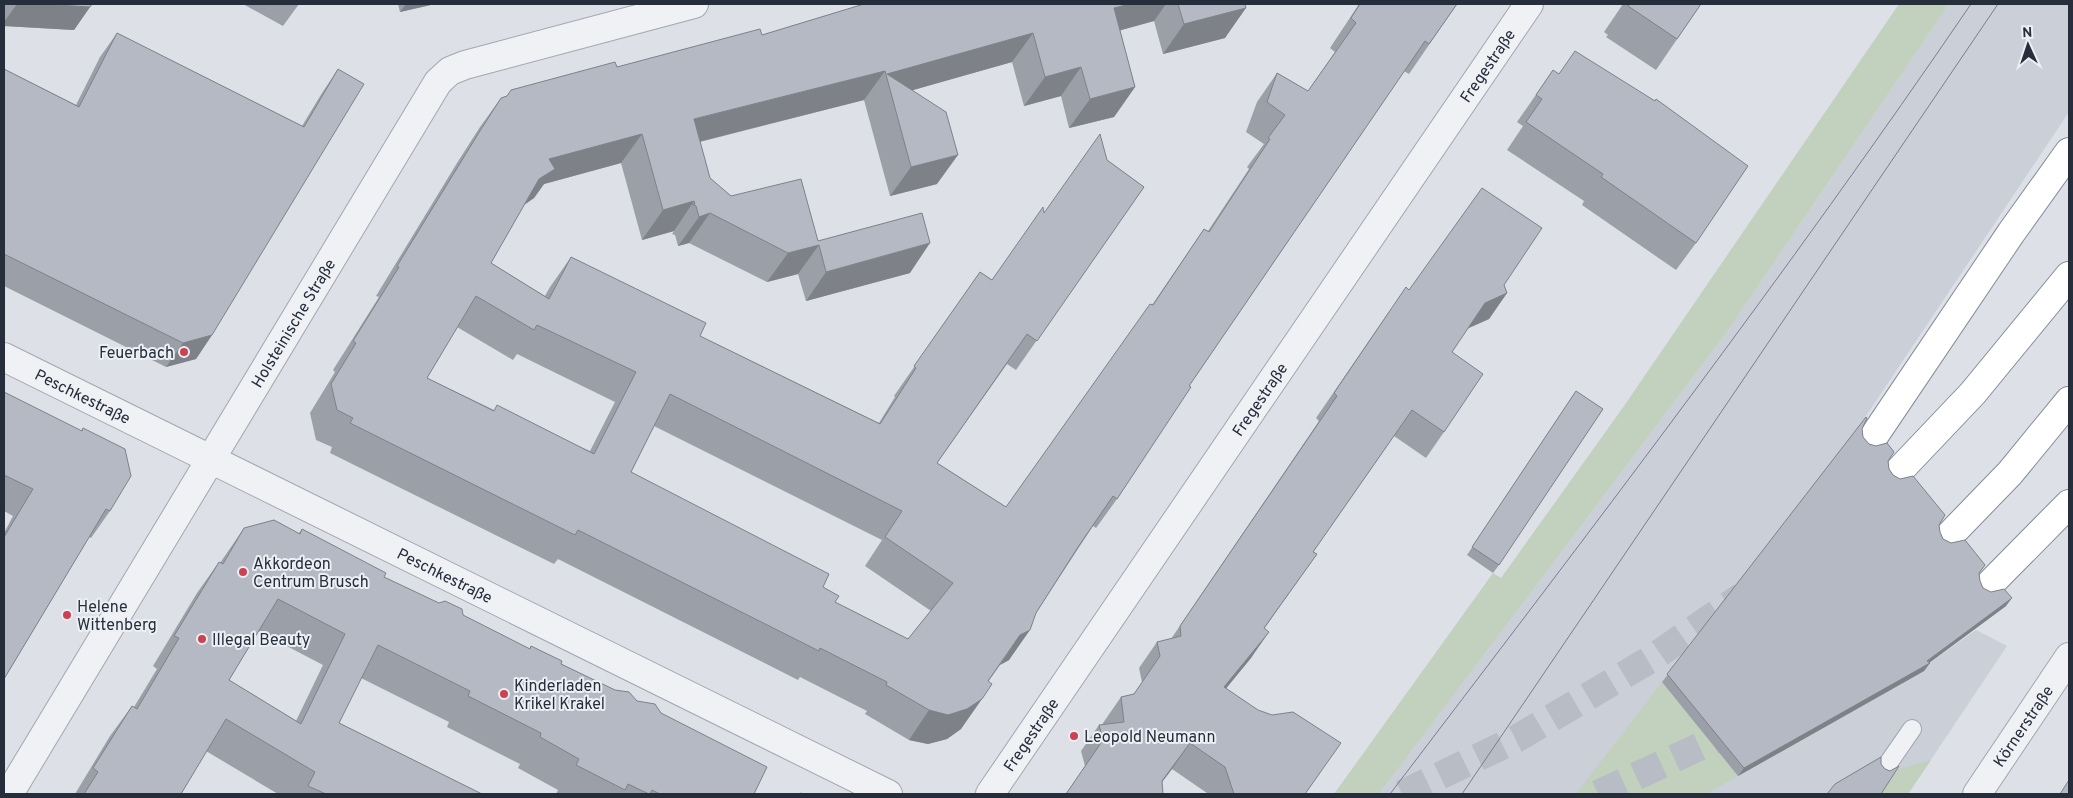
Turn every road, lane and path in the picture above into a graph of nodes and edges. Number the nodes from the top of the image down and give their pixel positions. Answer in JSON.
{"nodes":[{"id":1,"x":694,"y":4,"type":"edge"},
{"id":2,"x":1529,"y":4,"type":"edge"},
{"id":3,"x":2069,"y":152,"type":"edge"},
{"id":4,"x":2069,"y":276,"type":"edge"},
{"id":5,"x":4,"y":357,"type":"edge"},
{"id":6,"x":2069,"y":401,"type":"edge"},
{"id":7,"x":1872,"y":439,"type":"dead end"},
{"id":8,"x":210,"y":460,"type":"junction"},
{"id":9,"x":1898,"y":472,"type":"dead end"},
{"id":10,"x":2069,"y":504,"type":"edge"},
{"id":11,"x":1949,"y":536,"type":"dead end"},
{"id":12,"x":1989,"y":585,"type":"dead end"},
{"id":13,"x":2069,"y":657,"type":"edge"},
{"id":14,"x":1912,"y":729,"type":"dead end"},
{"id":15,"x":1885,"y":768,"type":"edge"},
{"id":16,"x":9,"y":794,"type":"edge"},
{"id":17,"x":888,"y":794,"type":"edge"},
{"id":18,"x":990,"y":794,"type":"edge"},
{"id":19,"x":1978,"y":794,"type":"edge"}],
"edges":[{"from":1,"to":8,"type":"street","name":"Holsteinische Straße"},
{"from":2,"to":18,"type":"street","name":"Fregestraße"},
{"from":3,"to":7,"type":"highway"},
{"from":4,"to":9,"type":"highway"},
{"from":5,"to":8,"type":"street","name":"Peschkestraße"},
{"from":6,"to":11,"type":"highway"},
{"from":8,"to":16,"type":"street","name":"Holsteinische Straße"},
{"from":8,"to":17,"type":"street","name":"Peschkestraße"},
{"from":10,"to":12,"type":"highway"},
{"from":13,"to":19,"type":"street","name":"Körnerstraße"},
{"from":14,"to":15,"type":"lane"}]}
